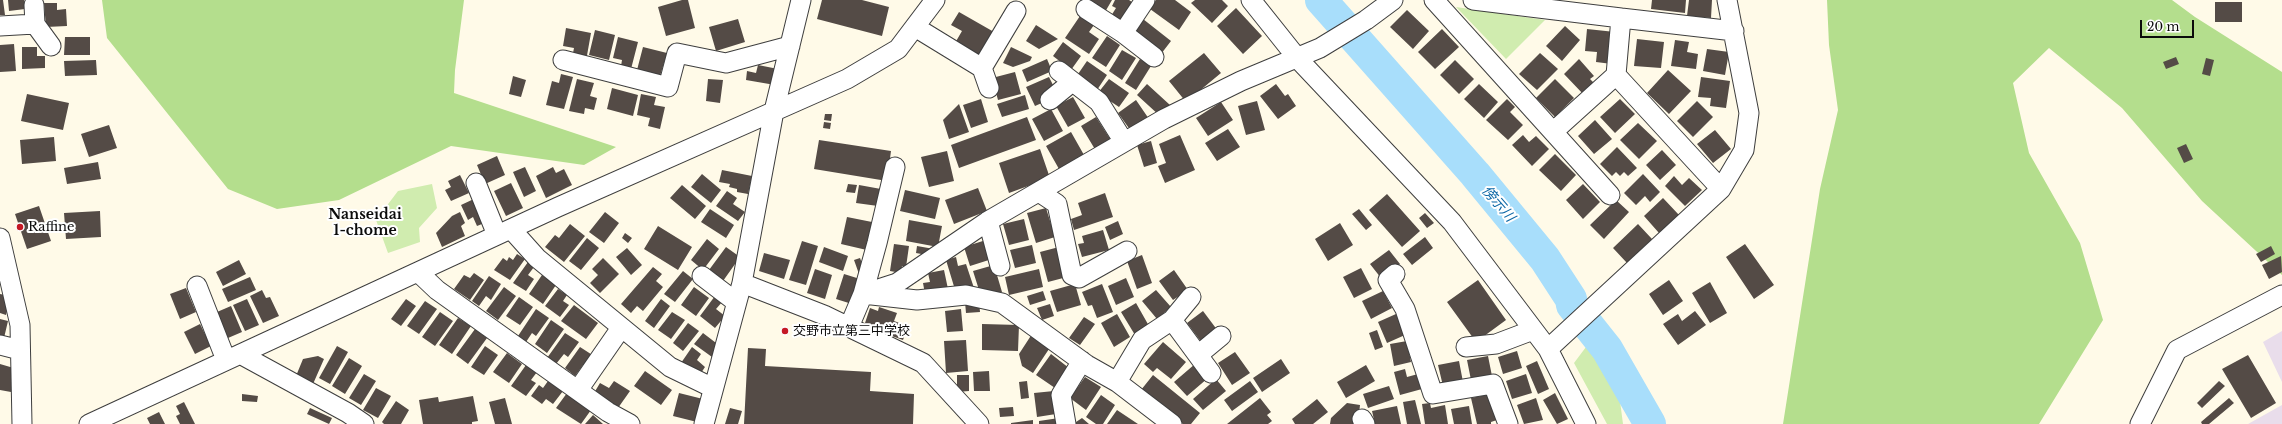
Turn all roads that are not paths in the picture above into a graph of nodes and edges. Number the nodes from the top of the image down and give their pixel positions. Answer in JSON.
{"nodes":[{"id":1,"x":801,"y":0,"type":"edge"},
{"id":2,"x":935,"y":0,"type":"edge"},
{"id":3,"x":1145,"y":0,"type":"edge"},
{"id":4,"x":1251,"y":0,"type":"edge"},
{"id":5,"x":1393,"y":0,"type":"edge"},
{"id":6,"x":1434,"y":0,"type":"edge"},
{"id":7,"x":1473,"y":0,"type":"edge"},
{"id":8,"x":1726,"y":0,"type":"edge"},
{"id":9,"x":34,"y":4,"type":"dead end"},
{"id":10,"x":1086,"y":9,"type":"dead end"},
{"id":11,"x":1016,"y":11,"type":"dead end"},
{"id":12,"x":1621,"y":18,"type":"junction"},
{"id":13,"x":35,"y":24,"type":"junction"},
{"id":14,"x":0,"y":26,"type":"edge"},
{"id":15,"x":915,"y":27,"type":"junction"},
{"id":16,"x":1734,"y":31,"type":"junction"},
{"id":17,"x":1123,"y":32,"type":"junction"},
{"id":18,"x":51,"y":46,"type":"dead end"},
{"id":19,"x":790,"y":46,"type":"junction"},
{"id":20,"x":1154,"y":57,"type":"dead end"},
{"id":21,"x":1298,"y":59,"type":"junction"},
{"id":22,"x":563,"y":60,"type":"dead end"},
{"id":23,"x":982,"y":68,"type":"junction"},
{"id":24,"x":1616,"y":75,"type":"junction"},
{"id":25,"x":989,"y":88,"type":"dead end"},
{"id":26,"x":1050,"y":100,"type":"dead end"},
{"id":27,"x":774,"y":110,"type":"junction"},
{"id":28,"x":1554,"y":131,"type":"junction"},
{"id":29,"x":1124,"y":142,"type":"junction"},
{"id":30,"x":895,"y":167,"type":"dead end"},
{"id":31,"x":476,"y":183,"type":"dead end"},
{"id":32,"x":1721,"y":189,"type":"junction"},
{"id":33,"x":1039,"y":192,"type":"junction"},
{"id":34,"x":1610,"y":195,"type":"dead end"},
{"id":35,"x":988,"y":221,"type":"junction"},
{"id":36,"x":504,"y":232,"type":"junction"},
{"id":37,"x":0,"y":238,"type":"edge"},
{"id":38,"x":1127,"y":251,"type":"dead end"},
{"id":39,"x":1000,"y":266,"type":"dead end"},
{"id":40,"x":418,"y":272,"type":"junction"},
{"id":41,"x":1395,"y":274,"type":"dead end"},
{"id":42,"x":702,"y":276,"type":"dead end"},
{"id":43,"x":742,"y":283,"type":"junction"},
{"id":44,"x":197,"y":286,"type":"dead end"},
{"id":45,"x":863,"y":294,"type":"junction"},
{"id":46,"x":2282,"y":295,"type":"edge"},
{"id":47,"x":1191,"y":297,"type":"dead end"},
{"id":48,"x":736,"y":302,"type":"junction"},
{"id":49,"x":1172,"y":320,"type":"junction"},
{"id":50,"x":849,"y":327,"type":"junction"},
{"id":51,"x":621,"y":328,"type":"junction"},
{"id":52,"x":1533,"y":330,"type":"junction"},
{"id":53,"x":1221,"y":336,"type":"dead end"},
{"id":54,"x":0,"y":345,"type":"edge"},
{"id":55,"x":1466,"y":347,"type":"dead end"},
{"id":56,"x":1548,"y":349,"type":"junction"},
{"id":57,"x":20,"y":350,"type":"junction"},
{"id":58,"x":1198,"y":355,"type":"junction"},
{"id":59,"x":233,"y":357,"type":"junction"},
{"id":60,"x":1082,"y":361,"type":"junction"},
{"id":61,"x":1211,"y":373,"type":"dead end"},
{"id":62,"x":1117,"y":382,"type":"junction"},
{"id":63,"x":713,"y":388,"type":"junction"},
{"id":64,"x":578,"y":390,"type":"junction"},
{"id":65,"x":349,"y":418,"type":"edge"},
{"id":66,"x":22,"y":424,"type":"edge"},
{"id":67,"x":89,"y":424,"type":"edge"},
{"id":68,"x":364,"y":424,"type":"edge"},
{"id":69,"x":630,"y":424,"type":"edge"},
{"id":70,"x":704,"y":424,"type":"edge"},
{"id":71,"x":978,"y":424,"type":"edge"},
{"id":72,"x":1066,"y":424,"type":"edge"},
{"id":73,"x":1172,"y":424,"type":"edge"},
{"id":74,"x":1508,"y":424,"type":"edge"},
{"id":75,"x":1586,"y":424,"type":"edge"},
{"id":76,"x":2140,"y":424,"type":"edge"}],
"edges":[{"from":1,"to":19,"type":"street"},
{"from":2,"to":15,"type":"street"},
{"from":3,"to":17,"type":"street"},
{"from":4,"to":21,"type":"street"},
{"from":5,"to":21,"type":"street"},
{"from":6,"to":28,"type":"street"},
{"from":7,"to":12,"type":"street"},
{"from":8,"to":16,"type":"street"},
{"from":9,"to":13,"type":"street"},
{"from":10,"to":17,"type":"street"},
{"from":11,"to":23,"type":"street"},
{"from":12,"to":16,"type":"street"},
{"from":12,"to":24,"type":"street"},
{"from":13,"to":14,"type":"street"},
{"from":13,"to":18,"type":"street"},
{"from":15,"to":23,"type":"street"},
{"from":15,"to":27,"type":"street"},
{"from":16,"to":32,"type":"street"},
{"from":17,"to":20,"type":"street"},
{"from":19,"to":22,"type":"street"},
{"from":19,"to":27,"type":"street"},
{"from":21,"to":29,"type":"street"},
{"from":21,"to":52,"type":"street"},
{"from":23,"to":25,"type":"street"},
{"from":24,"to":28,"type":"street"},
{"from":24,"to":32,"type":"street"},
{"from":26,"to":29,"type":"street"},
{"from":27,"to":36,"type":"street"},
{"from":27,"to":43,"type":"street"},
{"from":28,"to":34,"type":"street"},
{"from":29,"to":33,"type":"street"},
{"from":30,"to":45,"type":"street"},
{"from":31,"to":36,"type":"street"},
{"from":32,"to":56,"type":"street"},
{"from":33,"to":35,"type":"street"},
{"from":33,"to":38,"type":"street"},
{"from":35,"to":39,"type":"street"},
{"from":35,"to":45,"type":"street"},
{"from":36,"to":40,"type":"street"},
{"from":36,"to":51,"type":"street"},
{"from":37,"to":57,"type":"street"},
{"from":40,"to":59,"type":"street"},
{"from":40,"to":64,"type":"street"},
{"from":41,"to":74,"type":"street"},
{"from":42,"to":48,"type":"street"},
{"from":43,"to":48,"type":"street"},
{"from":43,"to":50,"type":"street"},
{"from":44,"to":59,"type":"street"},
{"from":45,"to":50,"type":"street"},
{"from":45,"to":60,"type":"street"},
{"from":46,"to":76,"type":"street"},
{"from":47,"to":49,"type":"street"},
{"from":48,"to":63,"type":"street"},
{"from":49,"to":58,"type":"street"},
{"from":49,"to":62,"type":"street"},
{"from":50,"to":71,"type":"street"},
{"from":51,"to":63,"type":"street"},
{"from":51,"to":64,"type":"street"},
{"from":52,"to":55,"type":"street"},
{"from":52,"to":56,"type":"street"},
{"from":53,"to":58,"type":"street"},
{"from":54,"to":57,"type":"street"},
{"from":56,"to":75,"type":"street"},
{"from":57,"to":66,"type":"street"},
{"from":58,"to":61,"type":"street"},
{"from":59,"to":65,"type":"street"},
{"from":59,"to":67,"type":"street"},
{"from":60,"to":62,"type":"street"},
{"from":60,"to":72,"type":"street"},
{"from":62,"to":73,"type":"street"},
{"from":63,"to":70,"type":"street"},
{"from":64,"to":69,"type":"street"},
{"from":65,"to":68,"type":"street"}]}
